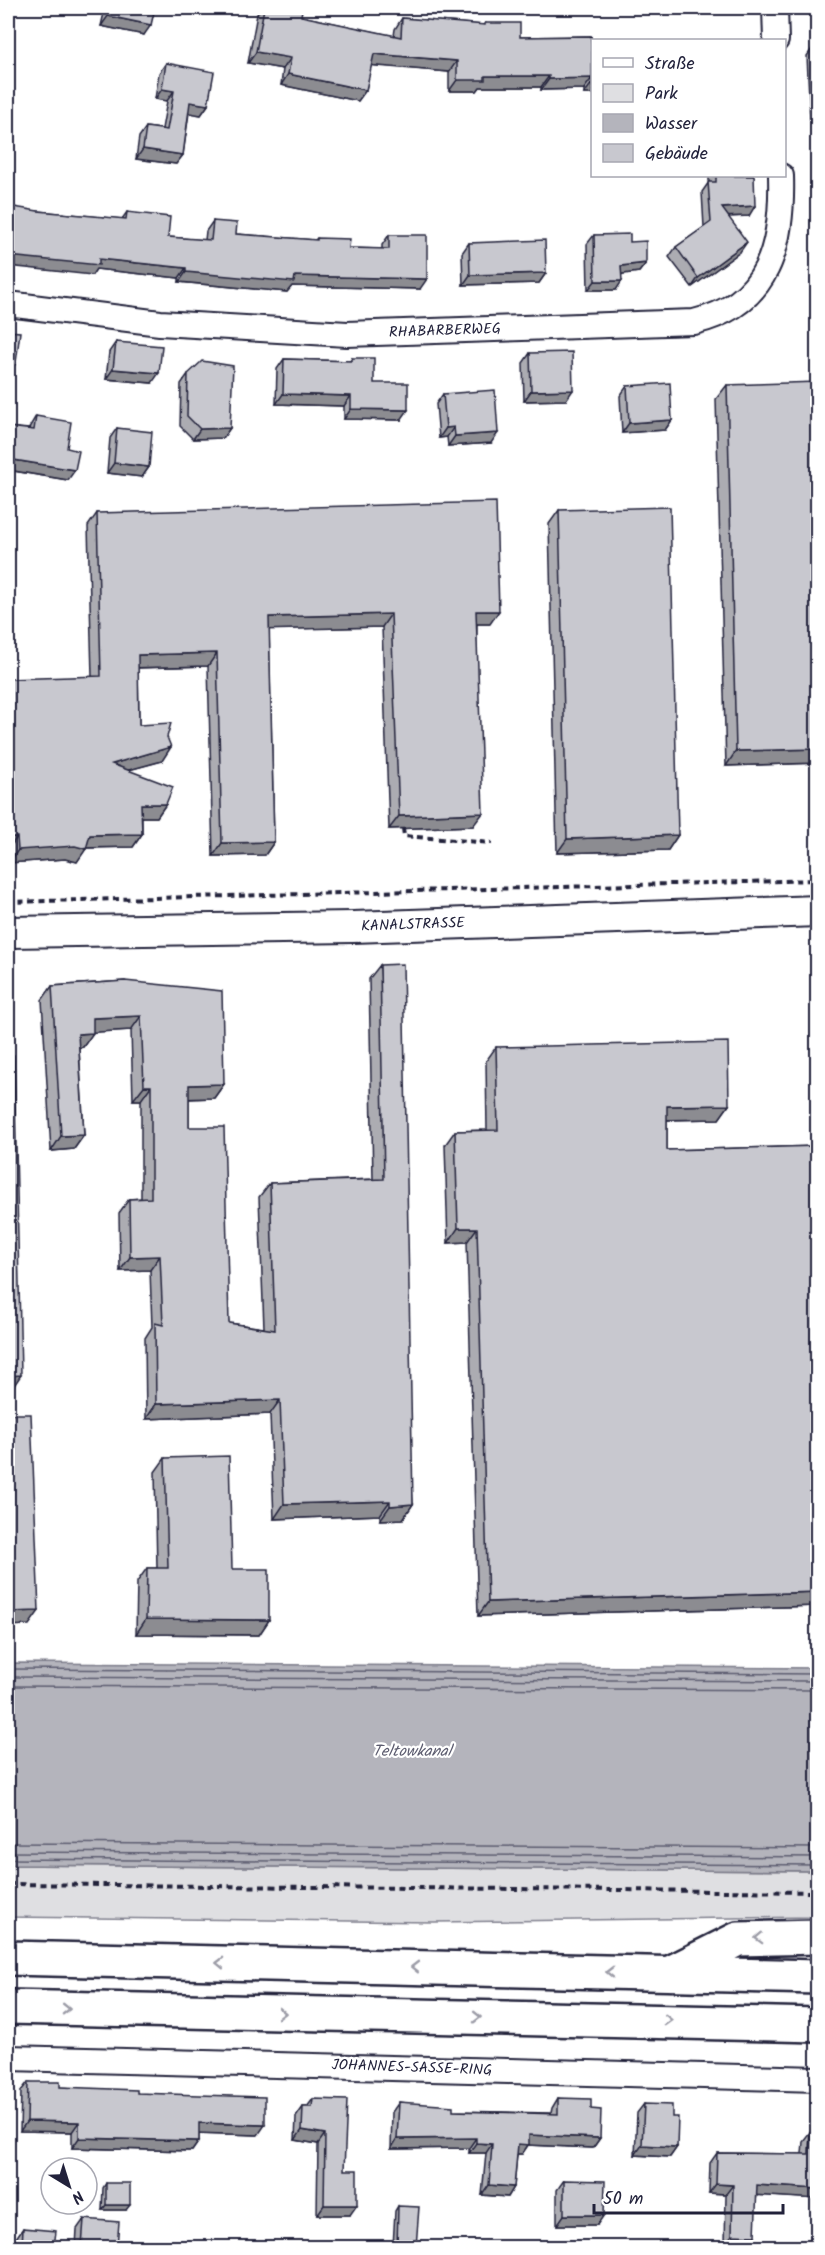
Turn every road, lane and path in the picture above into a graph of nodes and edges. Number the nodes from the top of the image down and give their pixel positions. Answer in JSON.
{"nodes":[{"id":1,"x":775,"y":8,"type":"edge"},
{"id":2,"x":776,"y":39,"type":"edge"},
{"id":3,"x":781,"y":177,"type":"edge"},
{"id":4,"x":8,"y":304,"type":"edge"},
{"id":5,"x":403,"y":828,"type":"edge"},
{"id":6,"x":492,"y":843,"type":"dead end"},
{"id":7,"x":818,"y":880,"type":"edge"},
{"id":8,"x":8,"y":902,"type":"edge"},
{"id":9,"x":818,"y":911,"type":"edge"},
{"id":10,"x":8,"y":933,"type":"edge"},
{"id":11,"x":8,"y":1884,"type":"edge"},
{"id":12,"x":818,"y":1892,"type":"edge"},
{"id":13,"x":818,"y":1937,"type":"edge"},
{"id":14,"x":8,"y":1958,"type":"edge"},
{"id":15,"x":668,"y":1974,"type":"junction"},
{"id":16,"x":818,"y":1977,"type":"edge"},
{"id":17,"x":8,"y":2007,"type":"edge"},
{"id":18,"x":818,"y":2025,"type":"edge"},
{"id":19,"x":8,"y":2058,"type":"edge"},
{"id":20,"x":818,"y":2079,"type":"edge"}],
"edges":[{"from":1,"to":2,"type":"street"},
{"from":3,"to":4,"type":"street","name":"RHABARBERWEG"},
{"from":5,"to":6,"type":"path"},
{"from":7,"to":8,"type":"path"},
{"from":9,"to":10,"type":"street","name":"KANALSTRASSE"},
{"from":11,"to":12,"type":"path"},
{"from":13,"to":15,"type":"highway","one_way":true},
{"from":15,"to":14,"type":"highway","one_way":true},
{"from":15,"to":16,"type":"highway"},
{"from":17,"to":18,"type":"highway","one_way":true},
{"from":19,"to":20,"type":"street","name":"JOHANNES-SASSE-RING"}]}
